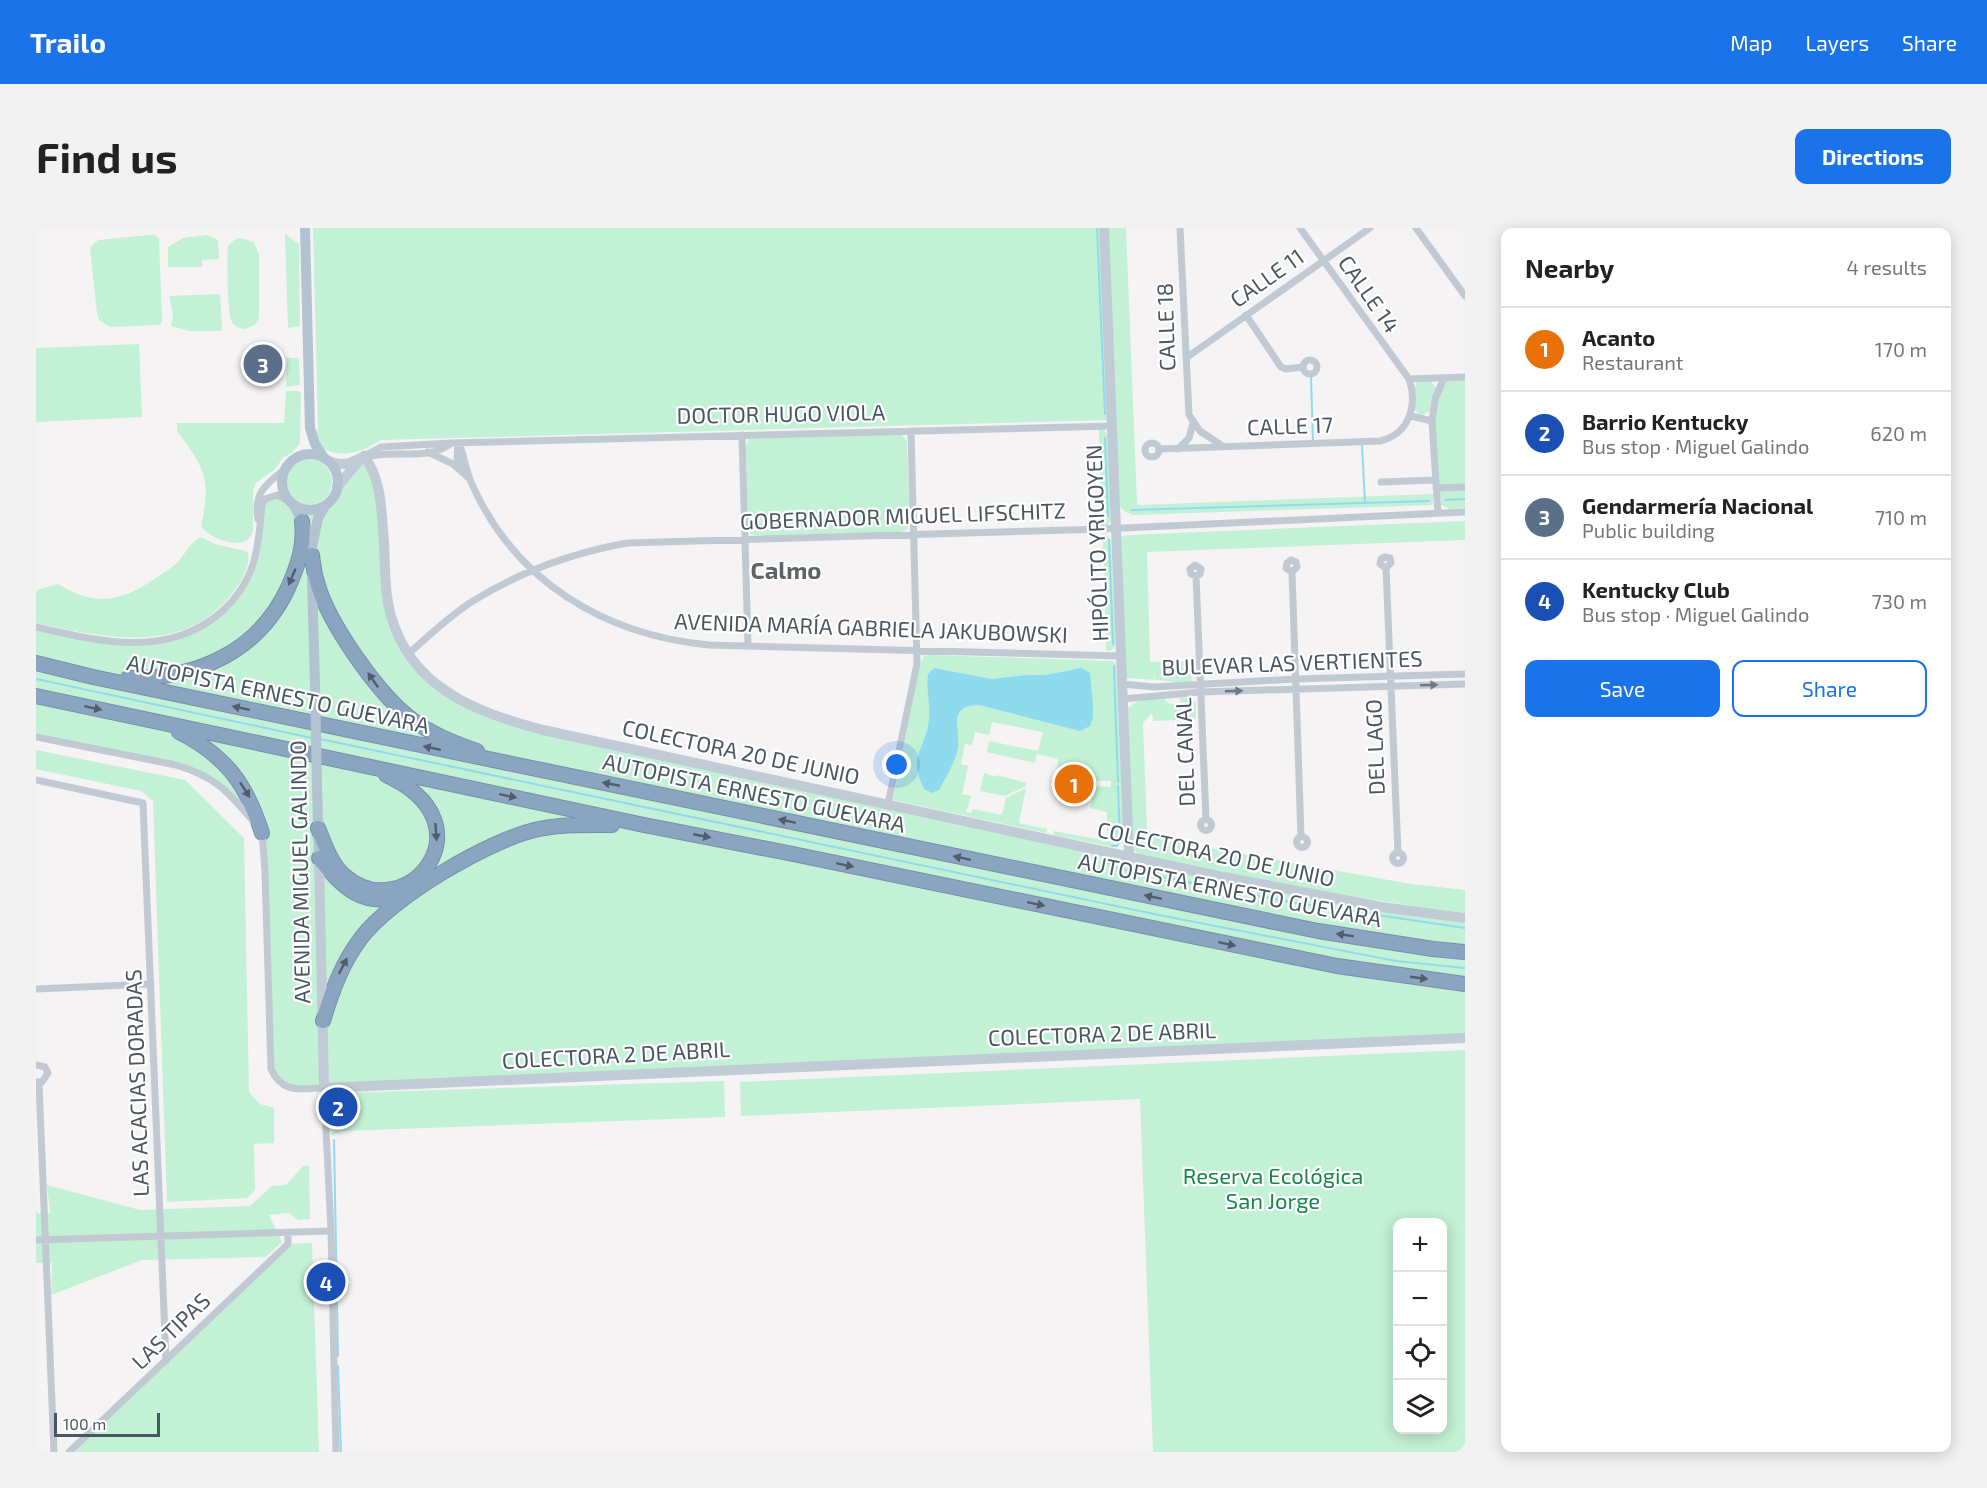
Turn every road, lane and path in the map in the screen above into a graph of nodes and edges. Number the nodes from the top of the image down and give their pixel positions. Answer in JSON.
{"nodes":[{"id":1,"x":305,"y":228,"type":"edge"},
{"id":2,"x":1104,"y":228,"type":"edge"},
{"id":3,"x":1180,"y":228,"type":"edge"},
{"id":4,"x":1300,"y":228,"type":"edge"},
{"id":5,"x":1370,"y":228,"type":"edge"},
{"id":6,"x":1416,"y":228,"type":"edge"},
{"id":7,"x":1323,"y":261,"type":"junction"},
{"id":8,"x":1465,"y":296,"type":"edge"},
{"id":9,"x":1246,"y":315,"type":"junction"},
{"id":10,"x":1185,"y":358,"type":"junction"},
{"id":11,"x":1303,"y":368,"type":"dead end"},
{"id":12,"x":1465,"y":377,"type":"edge"},
{"id":13,"x":1444,"y":378,"type":"junction"},
{"id":14,"x":1409,"y":379,"type":"junction"},
{"id":15,"x":1411,"y":416,"type":"junction"},
{"id":16,"x":1432,"y":421,"type":"junction"},
{"id":17,"x":1193,"y":423,"type":"junction"},
{"id":18,"x":1111,"y":426,"type":"junction"},
{"id":19,"x":310,"y":428,"type":"junction"},
{"id":20,"x":911,"y":431,"type":"junction"},
{"id":21,"x":742,"y":435,"type":"junction"},
{"id":22,"x":455,"y":443,"type":"junction"},
{"id":23,"x":1227,"y":447,"type":"junction"},
{"id":24,"x":1178,"y":448,"type":"junction"},
{"id":25,"x":1160,"y":449,"type":"dead end"},
{"id":26,"x":428,"y":452,"type":"junction"},
{"id":27,"x":302,"y":455,"type":"junction"},
{"id":28,"x":365,"y":457,"type":"junction"},
{"id":29,"x":326,"y":459,"type":"junction"},
{"id":30,"x":285,"y":469,"type":"junction"},
{"id":31,"x":462,"y":471,"type":"junction"},
{"id":32,"x":470,"y":480,"type":"junction"},
{"id":33,"x":1381,"y":482,"type":"dead end"},
{"id":34,"x":1436,"y":484,"type":"junction"},
{"id":35,"x":337,"y":487,"type":"junction"},
{"id":36,"x":1465,"y":487,"type":"edge"},
{"id":37,"x":291,"y":503,"type":"junction"},
{"id":38,"x":324,"y":506,"type":"junction"},
{"id":39,"x":1465,"y":512,"type":"edge"},
{"id":40,"x":1438,"y":513,"type":"junction"},
{"id":41,"x":302,"y":521,"type":"junction"},
{"id":42,"x":259,"y":524,"type":"junction"},
{"id":43,"x":1115,"y":528,"type":"junction"},
{"id":44,"x":914,"y":534,"type":"junction"},
{"id":45,"x":745,"y":539,"type":"junction"},
{"id":46,"x":312,"y":551,"type":"junction"},
{"id":47,"x":1386,"y":568,"type":"dead end"},
{"id":48,"x":533,"y":570,"type":"junction"},
{"id":49,"x":1292,"y":572,"type":"dead end"},
{"id":50,"x":1196,"y":576,"type":"dead end"},
{"id":51,"x":36,"y":627,"type":"edge"},
{"id":52,"x":748,"y":646,"type":"junction"},
{"id":53,"x":918,"y":650,"type":"junction"},
{"id":54,"x":408,"y":654,"type":"junction"},
{"id":55,"x":1121,"y":656,"type":"junction"},
{"id":56,"x":36,"y":663,"type":"edge"},
{"id":57,"x":1465,"y":674,"type":"edge"},
{"id":58,"x":1390,"y":676,"type":"junction"},
{"id":59,"x":93,"y":677,"type":"junction"},
{"id":60,"x":1296,"y":679,"type":"junction"},
{"id":61,"x":1122,"y":684,"type":"junction"},
{"id":62,"x":1465,"y":684,"type":"edge"},
{"id":63,"x":1391,"y":686,"type":"junction"},
{"id":64,"x":1200,"y":689,"type":"junction"},
{"id":65,"x":1296,"y":689,"type":"junction"},
{"id":66,"x":36,"y":696,"type":"edge"},
{"id":67,"x":1122,"y":699,"type":"junction"},
{"id":68,"x":149,"y":720,"type":"junction"},
{"id":69,"x":36,"y":737,"type":"edge"},
{"id":70,"x":368,"y":767,"type":"junction"},
{"id":71,"x":531,"y":769,"type":"junction"},
{"id":72,"x":36,"y":780,"type":"edge"},
{"id":73,"x":888,"y":804,"type":"junction"},
{"id":74,"x":1206,"y":819,"type":"dead end"},
{"id":75,"x":644,"y":825,"type":"junction"},
{"id":76,"x":318,"y":828,"type":"junction"},
{"id":77,"x":262,"y":833,"type":"junction"},
{"id":78,"x":1301,"y":836,"type":"dead end"},
{"id":79,"x":1398,"y":853,"type":"dead end"},
{"id":80,"x":1129,"y":856,"type":"junction"},
{"id":81,"x":319,"y":858,"type":"junction"},
{"id":82,"x":415,"y":892,"type":"junction"},
{"id":83,"x":1465,"y":918,"type":"edge"},
{"id":84,"x":1465,"y":952,"type":"edge"},
{"id":85,"x":151,"y":984,"type":"junction"},
{"id":86,"x":1465,"y":984,"type":"edge"},
{"id":87,"x":36,"y":989,"type":"edge"},
{"id":88,"x":323,"y":1021,"type":"junction"},
{"id":89,"x":1465,"y":1038,"type":"edge"},
{"id":90,"x":36,"y":1065,"type":"edge"},
{"id":91,"x":38,"y":1082,"type":"edge"},
{"id":92,"x":324,"y":1088,"type":"junction"},
{"id":93,"x":331,"y":1231,"type":"junction"},
{"id":94,"x":288,"y":1232,"type":"junction"},
{"id":95,"x":162,"y":1236,"type":"junction"},
{"id":96,"x":36,"y":1240,"type":"edge"},
{"id":97,"x":44,"y":1240,"type":"junction"},
{"id":98,"x":166,"y":1361,"type":"junction"},
{"id":99,"x":54,"y":1452,"type":"edge"},
{"id":100,"x":69,"y":1452,"type":"edge"},
{"id":101,"x":336,"y":1452,"type":"edge"}],
"edges":[{"from":1,"to":19,"type":"main road"},
{"from":2,"to":18,"type":"main road","name":"HIPÓLITO YRIGOYEN"},
{"from":3,"to":10,"type":"street","name":"CALLE 18"},
{"from":4,"to":7,"type":"street","name":"CALLE 14"},
{"from":5,"to":7,"type":"street","name":"CALLE 11"},
{"from":6,"to":8,"type":"street"},
{"from":7,"to":9,"type":"street","name":"CALLE 11"},
{"from":7,"to":14,"type":"street","name":"CALLE 14"},
{"from":9,"to":10,"type":"street","name":"CALLE 11"},
{"from":9,"to":11,"type":"street"},
{"from":10,"to":17,"type":"street","name":"CALLE 18"},
{"from":12,"to":13,"type":"street"},
{"from":13,"to":14,"type":"street"},
{"from":13,"to":16,"type":"street"},
{"from":14,"to":15,"type":"street"},
{"from":15,"to":16,"type":"street"},
{"from":15,"to":23,"type":"street","name":"CALLE 17"},
{"from":16,"to":34,"type":"street"},
{"from":17,"to":23,"type":"street"},
{"from":17,"to":24,"type":"street"},
{"from":18,"to":20,"type":"street","name":"DOCTOR HUGO VIOLA"},
{"from":18,"to":43,"type":"main road","name":"HIPÓLITO YRIGOYEN"},
{"from":19,"to":27,"type":"main road"},
{"from":19,"to":29,"type":"main road"},
{"from":20,"to":21,"type":"street","name":"DOCTOR HUGO VIOLA"},
{"from":20,"to":44,"type":"street"},
{"from":21,"to":22,"type":"street","name":"DOCTOR HUGO VIOLA"},
{"from":21,"to":45,"type":"street"},
{"from":22,"to":26,"type":"street","name":"DOCTOR HUGO VIOLA"},
{"from":22,"to":28,"type":"street","name":"DOCTOR HUGO VIOLA"},
{"from":22,"to":31,"type":"street"},
{"from":22,"to":32,"type":"street","name":"AVENIDA MARÍA GABRIELA JAKUBOWSKI"},
{"from":23,"to":24,"type":"street","name":"CALLE 17"},
{"from":24,"to":25,"type":"street","name":"CALLE 17"},
{"from":26,"to":28,"type":"street","name":"DOCTOR HUGO VIOLA"},
{"from":26,"to":31,"type":"street","name":"AVENIDA MARÍA GABRIELA JAKUBOWSKI"},
{"from":27,"to":29,"type":"main road"},
{"from":27,"to":30,"type":"main road"},
{"from":28,"to":29,"type":"main road","name":"DOCTOR HUGO VIOLA"},
{"from":28,"to":35,"type":"main road","name":"DOCTOR HUGO VIOLA"},
{"from":28,"to":54,"type":"main road","name":"COLECTORA 20 DE JUNIO"},
{"from":29,"to":35,"type":"main road"},
{"from":30,"to":37,"type":"main road"},
{"from":30,"to":42,"type":"street"},
{"from":31,"to":32,"type":"street","name":"AVENIDA MARÍA GABRIELA JAKUBOWSKI"},
{"from":32,"to":48,"type":"street","name":"AVENIDA MARÍA GABRIELA JAKUBOWSKI"},
{"from":33,"to":34,"type":"street"},
{"from":34,"to":36,"type":"street"},
{"from":34,"to":40,"type":"street"},
{"from":35,"to":38,"type":"main road"},
{"from":37,"to":38,"type":"main road"},
{"from":37,"to":41,"type":"main road","name":"AVENIDA MIGUEL GALINDO"},
{"from":37,"to":42,"type":"street"},
{"from":38,"to":46,"type":"main road","name":"AVENIDA MIGUEL GALINDO"},
{"from":39,"to":40,"type":"street","name":"GOBERNADOR MIGUEL LIFSCHITZ"},
{"from":40,"to":43,"type":"street","name":"GOBERNADOR MIGUEL LIFSCHITZ"},
{"from":41,"to":46,"type":"main road","name":"AVENIDA MIGUEL GALINDO"},
{"from":41,"to":59,"type":"highway","one_way":true},
{"from":42,"to":51,"type":"street"},
{"from":43,"to":44,"type":"street","name":"GOBERNADOR MIGUEL LIFSCHITZ"},
{"from":43,"to":55,"type":"main road","name":"HIPÓLITO YRIGOYEN"},
{"from":44,"to":45,"type":"street","name":"GOBERNADOR MIGUEL LIFSCHITZ"},
{"from":44,"to":53,"type":"street"},
{"from":45,"to":48,"type":"street","name":"GOBERNADOR MIGUEL LIFSCHITZ"},
{"from":45,"to":52,"type":"street"},
{"from":71,"to":46,"type":"highway","one_way":true},
{"from":46,"to":76,"type":"main road","name":"AVENIDA MIGUEL GALINDO","bridge":true},
{"from":47,"to":58,"type":"street","name":"DEL LAGO"},
{"from":48,"to":52,"type":"street","name":"AVENIDA MARÍA GABRIELA JAKUBOWSKI"},
{"from":48,"to":54,"type":"street","name":"GOBERNADOR MIGUEL LIFSCHITZ"},
{"from":49,"to":60,"type":"street"},
{"from":50,"to":64,"type":"street","name":"DEL CANAL"},
{"from":52,"to":53,"type":"street","name":"AVENIDA MARÍA GABRIELA JAKUBOWSKI"},
{"from":53,"to":55,"type":"street","name":"AVENIDA MARÍA GABRIELA JAKUBOWSKI"},
{"from":53,"to":73,"type":"street"},
{"from":54,"to":73,"type":"main road","name":"COLECTORA 20 DE JUNIO"},
{"from":55,"to":61,"type":"main road","name":"HIPÓLITO YRIGOYEN"},
{"from":56,"to":59,"type":"highway","name":"AUTOPISTA ERNESTO GUEVARA"},
{"from":57,"to":58,"type":"street","name":"BULEVAR LAS VERTIENTES"},
{"from":58,"to":60,"type":"street","name":"BULEVAR LAS VERTIENTES"},
{"from":58,"to":63,"type":"street","name":"DEL LAGO"},
{"from":71,"to":59,"type":"highway","name":"AUTOPISTA ERNESTO GUEVARA","one_way":true},
{"from":60,"to":64,"type":"street","name":"BULEVAR LAS VERTIENTES"},
{"from":60,"to":65,"type":"street"},
{"from":61,"to":64,"type":"street","name":"BULEVAR LAS VERTIENTES"},
{"from":61,"to":67,"type":"main road","name":"HIPÓLITO YRIGOYEN"},
{"from":63,"to":62,"type":"street","name":"BULEVAR LAS VERTIENTES","one_way":true},
{"from":63,"to":65,"type":"street","name":"BULEVAR LAS VERTIENTES"},
{"from":63,"to":79,"type":"street","name":"DEL LAGO"},
{"from":64,"to":65,"type":"street","name":"BULEVAR LAS VERTIENTES","one_way":true},
{"from":64,"to":67,"type":"street","name":"BULEVAR LAS VERTIENTES"},
{"from":64,"to":74,"type":"street","name":"DEL CANAL"},
{"from":65,"to":78,"type":"street"},
{"from":66,"to":68,"type":"highway","one_way":true},
{"from":67,"to":80,"type":"main road","name":"HIPÓLITO YRIGOYEN"},
{"from":68,"to":70,"type":"highway"},
{"from":68,"to":77,"type":"highway","one_way":true},
{"from":69,"to":77,"type":"street"},
{"from":70,"to":75,"type":"highway","one_way":true},
{"from":70,"to":76,"type":"highway","one_way":true},
{"from":84,"to":71,"type":"highway","name":"AUTOPISTA ERNESTO GUEVARA","one_way":true},
{"from":72,"to":85,"type":"street","name":"LAS ACACIAS DORADAS"},
{"from":73,"to":80,"type":"main road","name":"COLECTORA 20 DE JUNIO"},
{"from":75,"to":82,"type":"highway"},
{"from":75,"to":86,"type":"highway","one_way":true},
{"from":76,"to":81,"type":"main road","name":"AVENIDA MIGUEL GALINDO"},
{"from":77,"to":92,"type":"street","name":"COLECTORA 2 DE ABRIL"},
{"from":80,"to":83,"type":"main road","name":"COLECTORA 20 DE JUNIO"},
{"from":81,"to":82,"type":"highway"},
{"from":81,"to":88,"type":"main road","name":"AVENIDA MIGUEL GALINDO"},
{"from":88,"to":82,"type":"highway","one_way":true},
{"from":85,"to":87,"type":"street"},
{"from":85,"to":95,"type":"street","name":"LAS ACACIAS DORADAS"},
{"from":88,"to":92,"type":"main road","name":"AVENIDA MIGUEL GALINDO"},
{"from":89,"to":92,"type":"main road","name":"COLECTORA 2 DE ABRIL"},
{"from":90,"to":91,"type":"street"},
{"from":91,"to":97,"type":"street"},
{"from":92,"to":93,"type":"street"},
{"from":93,"to":94,"type":"street"},
{"from":93,"to":101,"type":"street"},
{"from":94,"to":95,"type":"street"},
{"from":94,"to":98,"type":"street","name":"LAS TIPAS"},
{"from":95,"to":97,"type":"street"},
{"from":95,"to":98,"type":"street","name":"LAS ACACIAS DORADAS"},
{"from":96,"to":97,"type":"street"},
{"from":97,"to":99,"type":"street"},
{"from":98,"to":100,"type":"street","name":"LAS TIPAS"}]}
